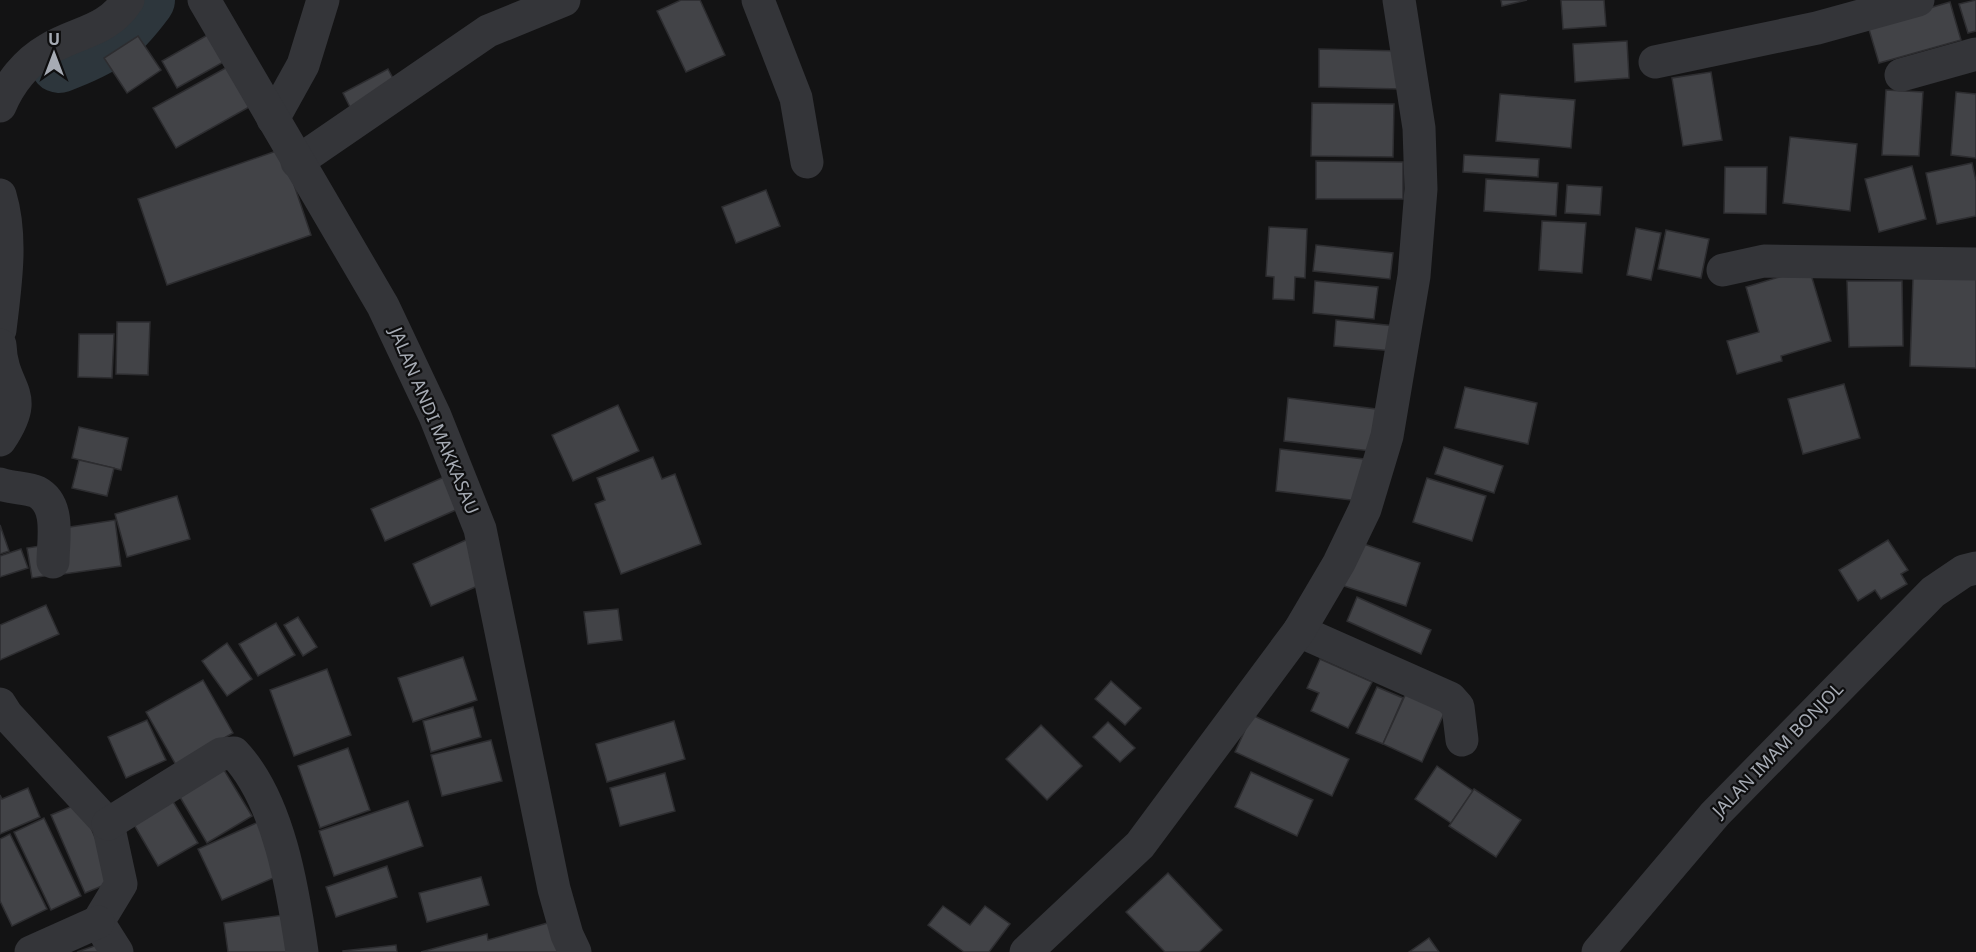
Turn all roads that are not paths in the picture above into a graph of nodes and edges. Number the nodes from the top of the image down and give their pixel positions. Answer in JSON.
{"nodes":[{"id":1,"x":128,"y":0,"type":"edge"},
{"id":2,"x":204,"y":0,"type":"edge"},
{"id":3,"x":323,"y":0,"type":"edge"},
{"id":4,"x":564,"y":0,"type":"edge"},
{"id":5,"x":758,"y":0,"type":"edge"},
{"id":6,"x":1399,"y":0,"type":"edge"},
{"id":7,"x":1918,"y":0,"type":"edge"},
{"id":8,"x":1976,"y":54,"type":"edge"},
{"id":9,"x":1655,"y":62,"type":"dead end"},
{"id":10,"x":1901,"y":75,"type":"dead end"},
{"id":11,"x":0,"y":106,"type":"edge"},
{"id":12,"x":273,"y":119,"type":"junction"},
{"id":13,"x":297,"y":162,"type":"junction"},
{"id":14,"x":807,"y":162,"type":"dead end"},
{"id":15,"x":0,"y":195,"type":"edge"},
{"id":16,"x":1976,"y":264,"type":"edge"},
{"id":17,"x":1723,"y":270,"type":"dead end"},
{"id":18,"x":0,"y":330,"type":"edge"},
{"id":19,"x":0,"y":345,"type":"edge"},
{"id":20,"x":0,"y":440,"type":"edge"},
{"id":21,"x":0,"y":483,"type":"edge"},
{"id":22,"x":53,"y":562,"type":"dead end"},
{"id":23,"x":1976,"y":568,"type":"edge"},
{"id":24,"x":1299,"y":631,"type":"junction"},
{"id":25,"x":0,"y":704,"type":"edge"},
{"id":26,"x":1462,"y":740,"type":"dead end"},
{"id":27,"x":108,"y":825,"type":"junction"},
{"id":28,"x":99,"y":922,"type":"junction"},
{"id":29,"x":31,"y":952,"type":"edge"},
{"id":30,"x":117,"y":952,"type":"edge"},
{"id":31,"x":302,"y":952,"type":"edge"},
{"id":32,"x":576,"y":952,"type":"edge"},
{"id":33,"x":1026,"y":952,"type":"edge"},
{"id":34,"x":1598,"y":952,"type":"edge"}],
"edges":[{"from":1,"to":11,"type":"street"},
{"from":2,"to":12,"type":"street","name":"JALAN ANDI MAKKASAU"},
{"from":3,"to":12,"type":"street"},
{"from":4,"to":13,"type":"street"},
{"from":5,"to":14,"type":"street"},
{"from":6,"to":24,"type":"street"},
{"from":7,"to":9,"type":"street"},
{"from":8,"to":10,"type":"street"},
{"from":12,"to":13,"type":"street","name":"JALAN ANDI MAKKASAU"},
{"from":13,"to":32,"type":"street","name":"JALAN ANDI MAKKASAU"},
{"from":15,"to":18,"type":"street"},
{"from":16,"to":17,"type":"street"},
{"from":19,"to":20,"type":"street"},
{"from":21,"to":22,"type":"street"},
{"from":23,"to":34,"type":"street","name":"JALAN IMAM BONJOL"},
{"from":24,"to":26,"type":"street"},
{"from":24,"to":33,"type":"street"},
{"from":25,"to":27,"type":"street"},
{"from":27,"to":28,"type":"street"},
{"from":27,"to":31,"type":"street"},
{"from":28,"to":29,"type":"street"},
{"from":28,"to":30,"type":"street"}]}
